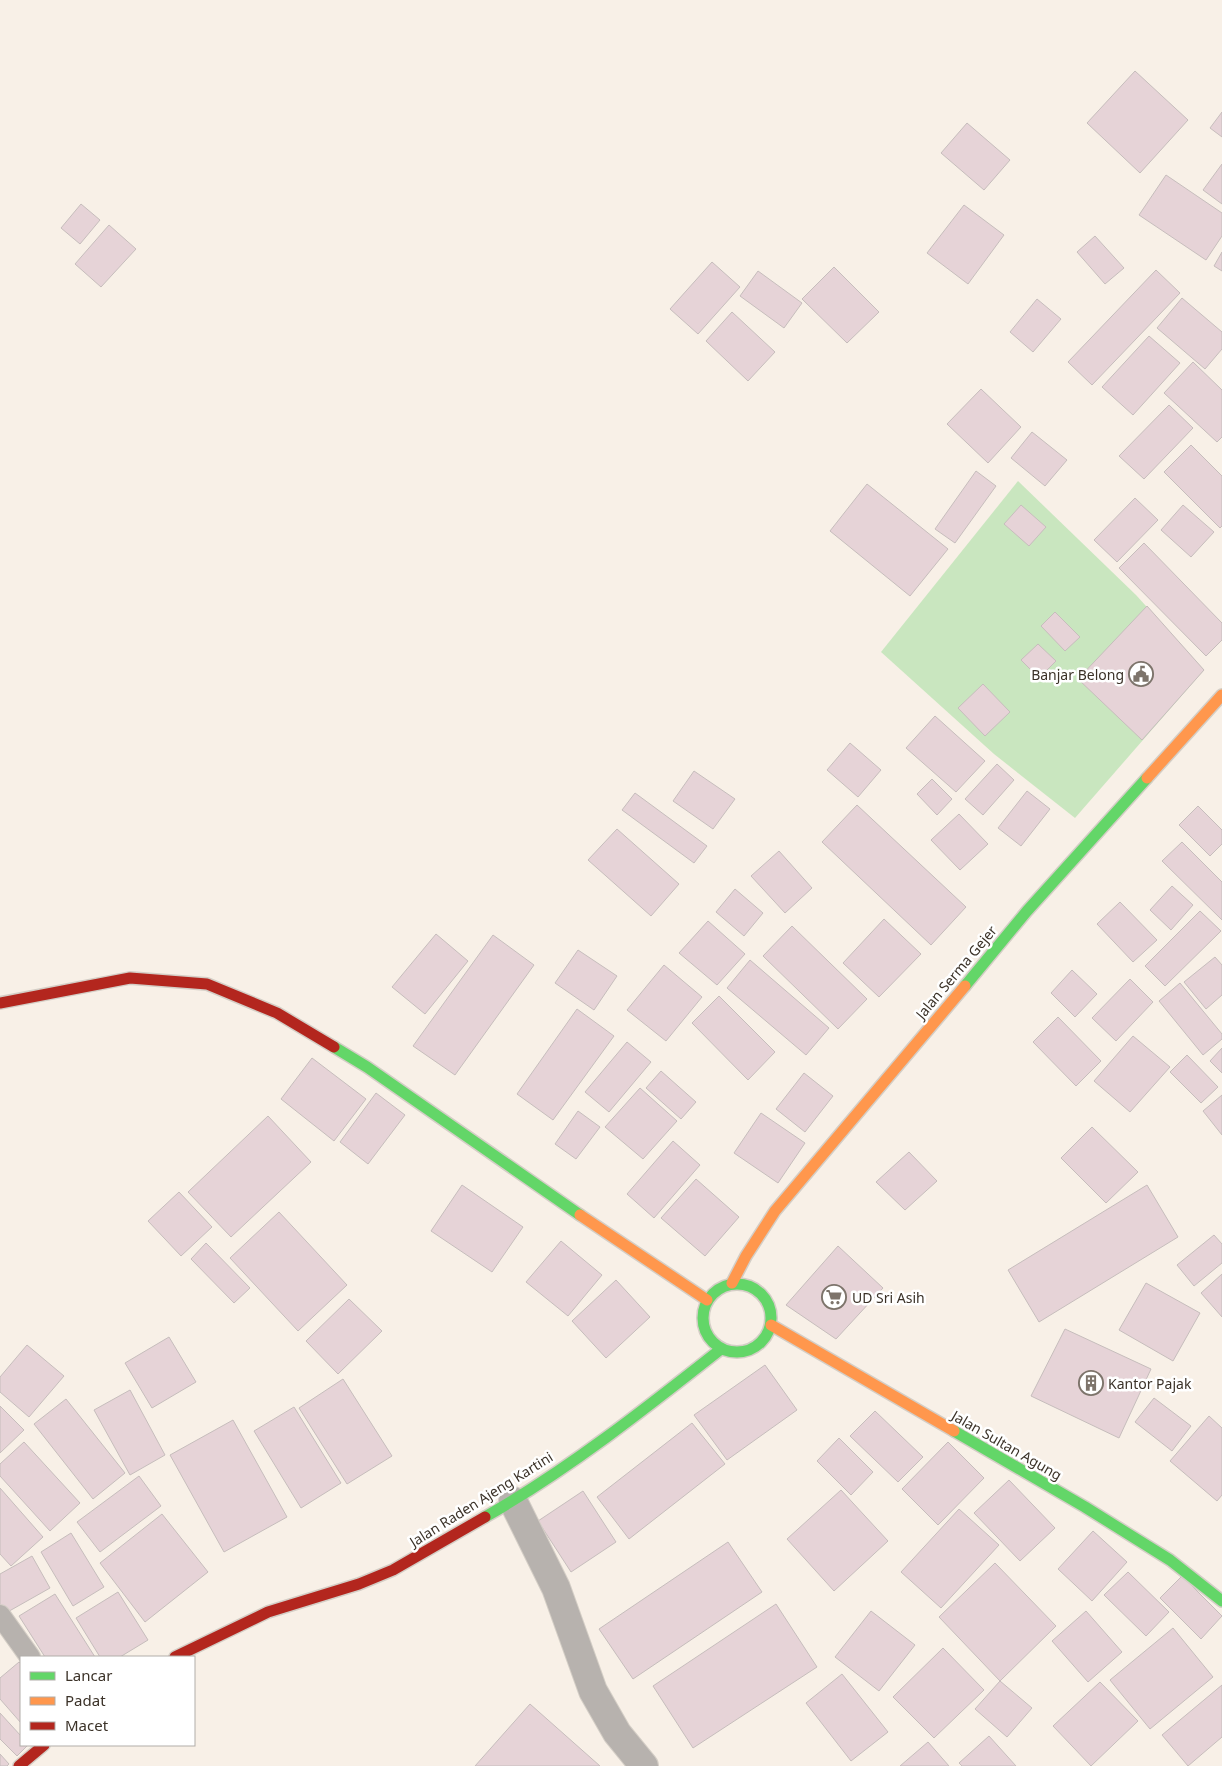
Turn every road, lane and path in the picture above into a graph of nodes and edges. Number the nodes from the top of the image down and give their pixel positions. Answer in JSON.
{"nodes":[{"id":1,"x":1222,"y":695,"type":"edge"},
{"id":2,"x":0,"y":1003,"type":"edge"},
{"id":3,"x":732,"y":1283,"type":"junction"},
{"id":4,"x":707,"y":1300,"type":"junction"},
{"id":5,"x":771,"y":1326,"type":"junction"},
{"id":6,"x":722,"y":1349,"type":"junction"},
{"id":7,"x":513,"y":1501,"type":"junction"},
{"id":8,"x":1222,"y":1601,"type":"edge"},
{"id":9,"x":0,"y":1615,"type":"edge"},
{"id":10,"x":29,"y":1656,"type":"edge"},
{"id":11,"x":177,"y":1656,"type":"edge"},
{"id":12,"x":43,"y":1746,"type":"edge"},
{"id":13,"x":19,"y":1766,"type":"edge"},
{"id":14,"x":644,"y":1766,"type":"edge"}],
"edges":[{"from":1,"to":3,"type":"street","name":"Jalan Serma Gejer"},
{"from":2,"to":4,"type":"street"},
{"from":3,"to":4,"type":"street"},
{"from":3,"to":5,"type":"street"},
{"from":4,"to":6,"type":"street"},
{"from":5,"to":6,"type":"street"},
{"from":5,"to":8,"type":"street","name":"Jalan Sultan Agung"},
{"from":6,"to":7,"type":"street","name":"Jalan Raden Ajeng Kartini"},
{"from":7,"to":11,"type":"street","name":"Jalan Raden Ajeng Kartini"},
{"from":7,"to":14,"type":"street"},
{"from":9,"to":10,"type":"lane"},
{"from":12,"to":13,"type":"street"}]}
